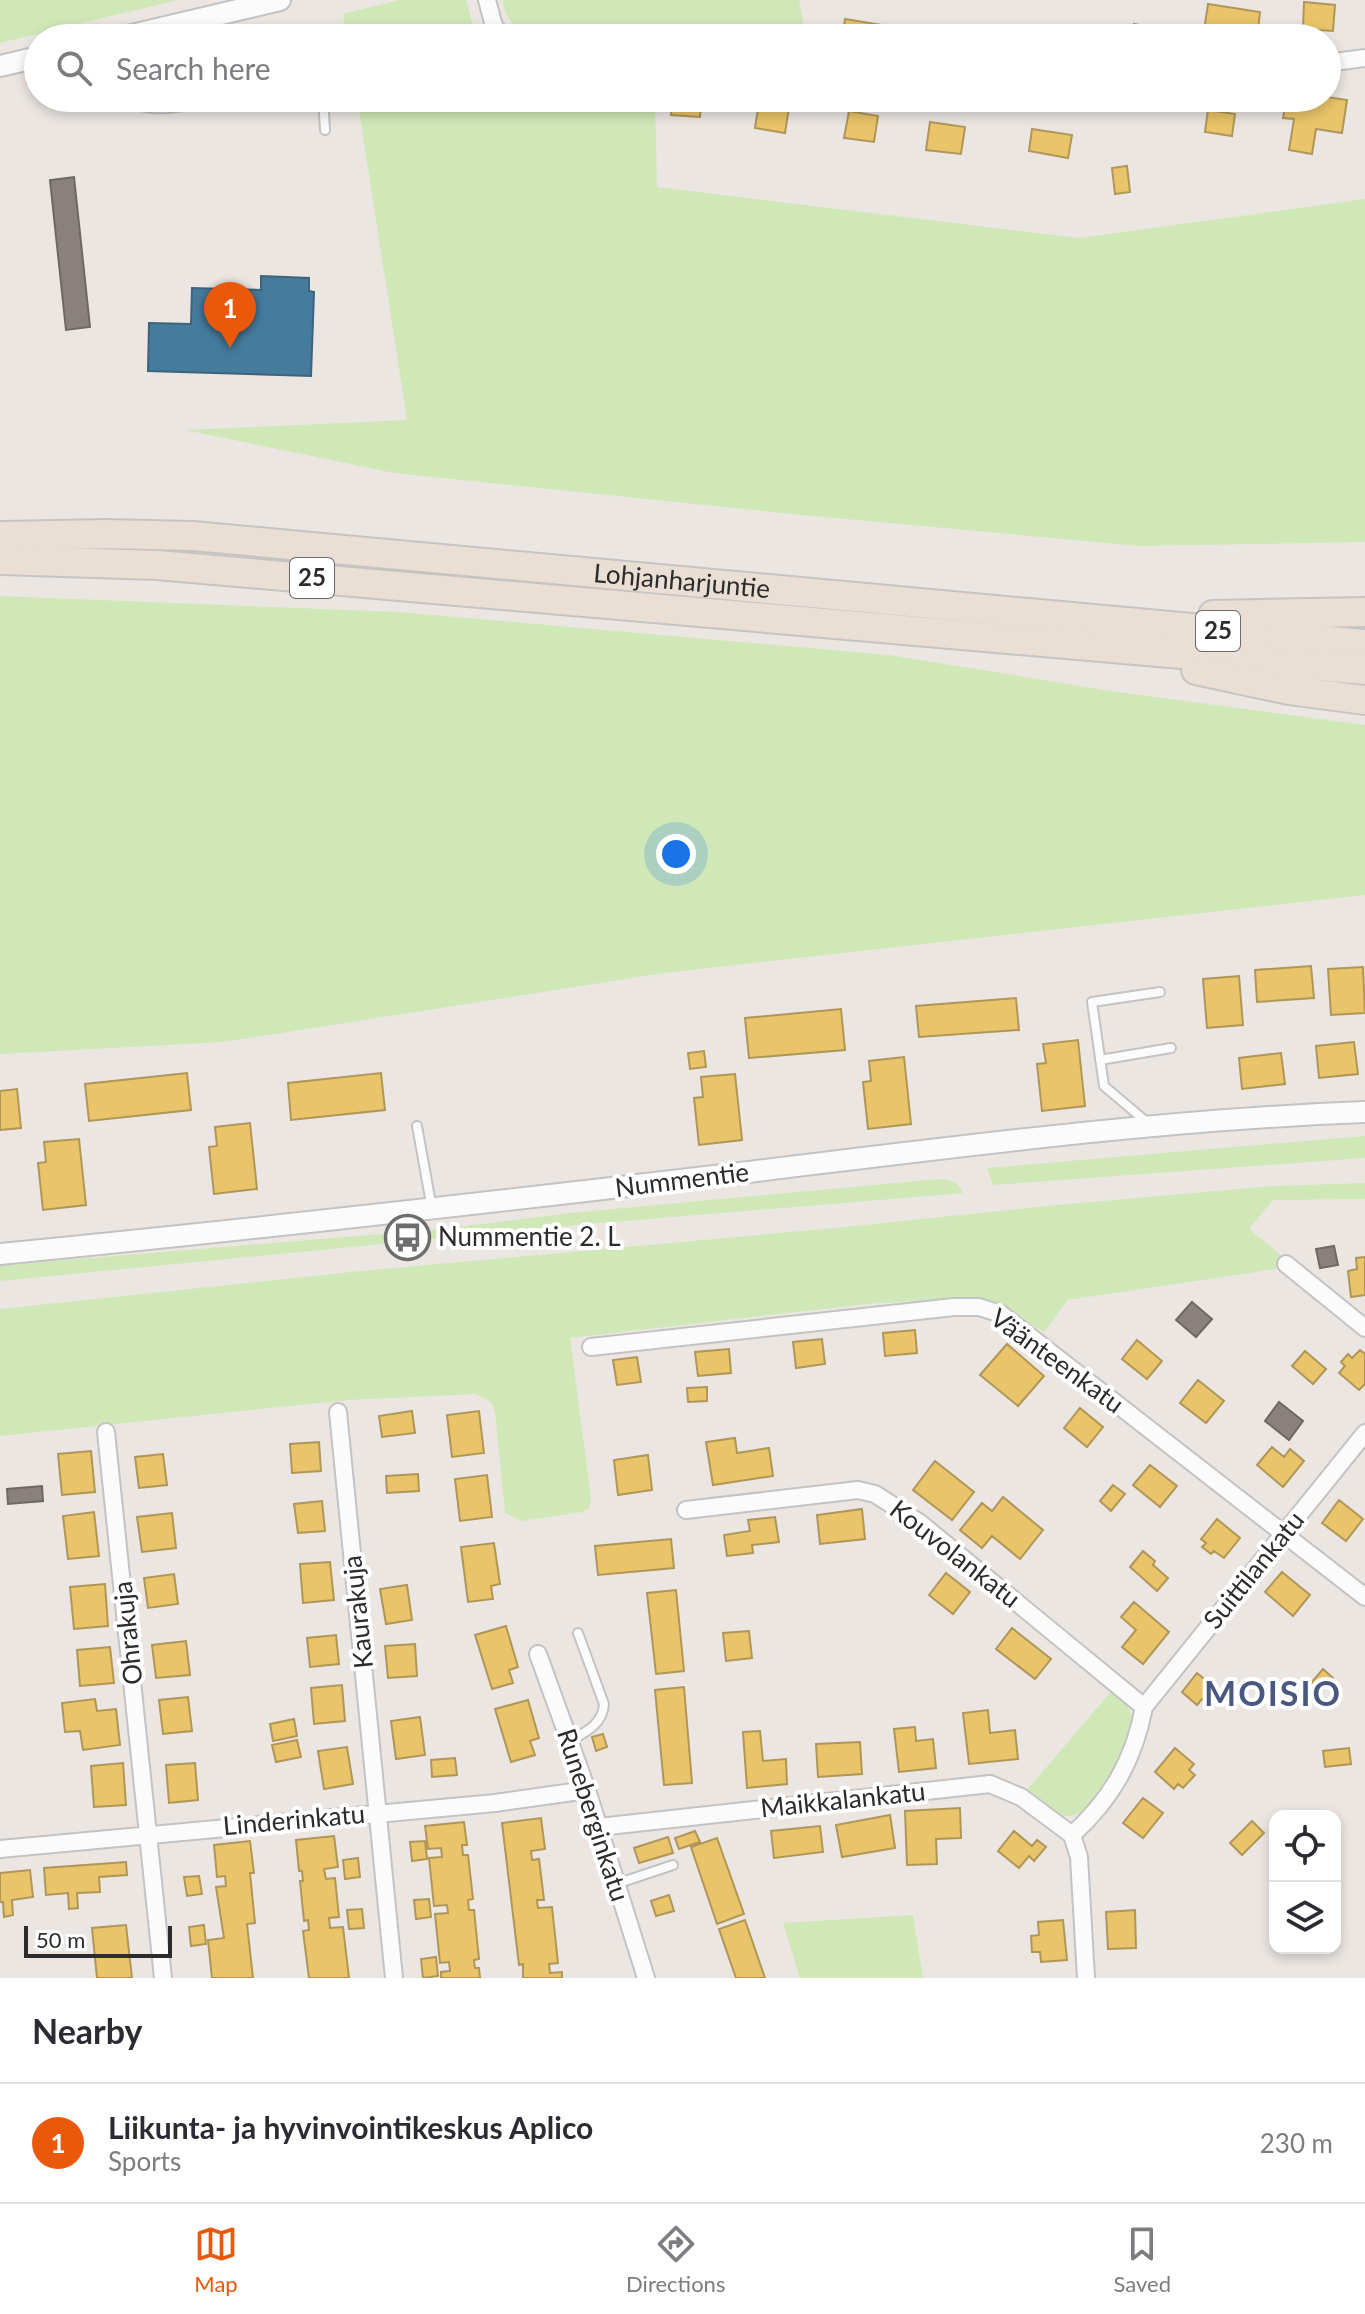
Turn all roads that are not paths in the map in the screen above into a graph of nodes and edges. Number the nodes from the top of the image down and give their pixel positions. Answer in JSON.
{"nodes":[{"id":1,"x":280,"y":0,"type":"edge"},
{"id":2,"x":487,"y":0,"type":"edge"},
{"id":3,"x":178,"y":24,"type":"edge"},
{"id":4,"x":493,"y":24,"type":"edge"},
{"id":5,"x":1365,"y":58,"type":"edge"},
{"id":6,"x":24,"y":60,"type":"edge"},
{"id":7,"x":1341,"y":61,"type":"edge"},
{"id":8,"x":0,"y":66,"type":"edge"},
{"id":9,"x":324,"y":112,"type":"edge"},
{"id":10,"x":325,"y":130,"type":"dead end"},
{"id":11,"x":0,"y":517,"type":"edge"},
{"id":12,"x":106,"y":534,"type":"junction"},
{"id":13,"x":0,"y":536,"type":"edge"},
{"id":14,"x":0,"y":560,"type":"edge"},
{"id":15,"x":1365,"y":612,"type":"edge"},
{"id":16,"x":1073,"y":631,"type":"junction"},
{"id":17,"x":1365,"y":644,"type":"edge"},
{"id":18,"x":1365,"y":670,"type":"edge"},
{"id":19,"x":1365,"y":700,"type":"edge"},
{"id":20,"x":1160,"y":992,"type":"dead end"},
{"id":21,"x":1171,"y":1048,"type":"dead end"},
{"id":22,"x":1100,"y":1060,"type":"junction"},
{"id":23,"x":1365,"y":1112,"type":"edge"},
{"id":24,"x":417,"y":1126,"type":"dead end"},
{"id":25,"x":1153,"y":1127,"type":"junction"},
{"id":26,"x":433,"y":1209,"type":"junction"},
{"id":27,"x":0,"y":1254,"type":"edge"},
{"id":28,"x":1286,"y":1264,"type":"dead end"},
{"id":29,"x":1365,"y":1328,"type":"edge"},
{"id":30,"x":591,"y":1347,"type":"dead end"},
{"id":31,"x":338,"y":1412,"type":"dead end"},
{"id":32,"x":106,"y":1432,"type":"dead end"},
{"id":33,"x":1365,"y":1433,"type":"edge"},
{"id":34,"x":686,"y":1510,"type":"dead end"},
{"id":35,"x":1284,"y":1533,"type":"junction"},
{"id":36,"x":1365,"y":1597,"type":"edge"},
{"id":37,"x":578,"y":1633,"type":"dead end"},
{"id":38,"x":538,"y":1654,"type":"dead end"},
{"id":39,"x":1144,"y":1707,"type":"junction"},
{"id":40,"x":570,"y":1741,"type":"junction"},
{"id":41,"x":587,"y":1790,"type":"junction"},
{"id":42,"x":379,"y":1812,"type":"junction"},
{"id":43,"x":599,"y":1827,"type":"junction"},
{"id":44,"x":148,"y":1834,"type":"junction"},
{"id":45,"x":1072,"y":1835,"type":"junction"},
{"id":46,"x":0,"y":1849,"type":"edge"},
{"id":47,"x":673,"y":1865,"type":"dead end"},
{"id":48,"x":616,"y":1884,"type":"junction"},
{"id":49,"x":163,"y":1978,"type":"edge"},
{"id":50,"x":394,"y":1978,"type":"edge"},
{"id":51,"x":646,"y":1978,"type":"edge"},
{"id":52,"x":1086,"y":1978,"type":"edge"}],
"edges":[{"from":1,"to":3,"type":"street"},
{"from":2,"to":4,"type":"street"},
{"from":5,"to":7,"type":"street"},
{"from":6,"to":8,"type":"street"},
{"from":9,"to":10,"type":"lane"},
{"from":11,"to":12,"type":"highway"},
{"from":12,"to":13,"type":"highway","name":"Lohjanharjuntie","number":"25"},
{"from":12,"to":16,"type":"highway","name":"Lohjanharjuntie","number":"25"},
{"from":14,"to":16,"type":"highway","name":"Lohjanharjuntie","number":"25"},
{"from":15,"to":16,"type":"highway"},
{"from":16,"to":17,"type":"highway","name":"Lohjanharjuntie","number":"25"},
{"from":16,"to":18,"type":"highway","name":"Lohjanharjuntie","number":"25"},
{"from":16,"to":19,"type":"highway"},
{"from":20,"to":22,"type":"lane"},
{"from":21,"to":22,"type":"lane"},
{"from":22,"to":25,"type":"lane"},
{"from":23,"to":25,"type":"street","name":"Nummentie"},
{"from":24,"to":26,"type":"lane"},
{"from":25,"to":26,"type":"street","name":"Nummentie"},
{"from":26,"to":27,"type":"street","name":"Nummentie"},
{"from":28,"to":29,"type":"street"},
{"from":30,"to":35,"type":"street","name":"Väänteenkatu"},
{"from":31,"to":42,"type":"street","name":"Kaurakuja"},
{"from":32,"to":44,"type":"street","name":"Ohrakuja"},
{"from":33,"to":35,"type":"street","name":"Suittilankatu"},
{"from":34,"to":39,"type":"street","name":"Kouvolankatu"},
{"from":35,"to":36,"type":"street","name":"Väänteenkatu"},
{"from":35,"to":39,"type":"street","name":"Suittilankatu"},
{"from":37,"to":40,"type":"lane"},
{"from":38,"to":40,"type":"street","name":"Runeberginkatu"},
{"from":39,"to":45,"type":"street"},
{"from":40,"to":41,"type":"street","name":"Runeberginkatu"},
{"from":41,"to":42,"type":"street","name":"Linderinkatu"},
{"from":41,"to":43,"type":"street","name":"Runeberginkatu"},
{"from":42,"to":44,"type":"street","name":"Linderinkatu"},
{"from":42,"to":50,"type":"street","name":"Kaurakuja"},
{"from":43,"to":45,"type":"street","name":"Maikkalankatu"},
{"from":43,"to":48,"type":"street","name":"Runeberginkatu"},
{"from":44,"to":46,"type":"street","name":"Linderinkatu"},
{"from":44,"to":49,"type":"street","name":"Ohrakuja"},
{"from":45,"to":52,"type":"street"},
{"from":47,"to":48,"type":"lane"},
{"from":48,"to":51,"type":"street","name":"Runeberginkatu"}]}
